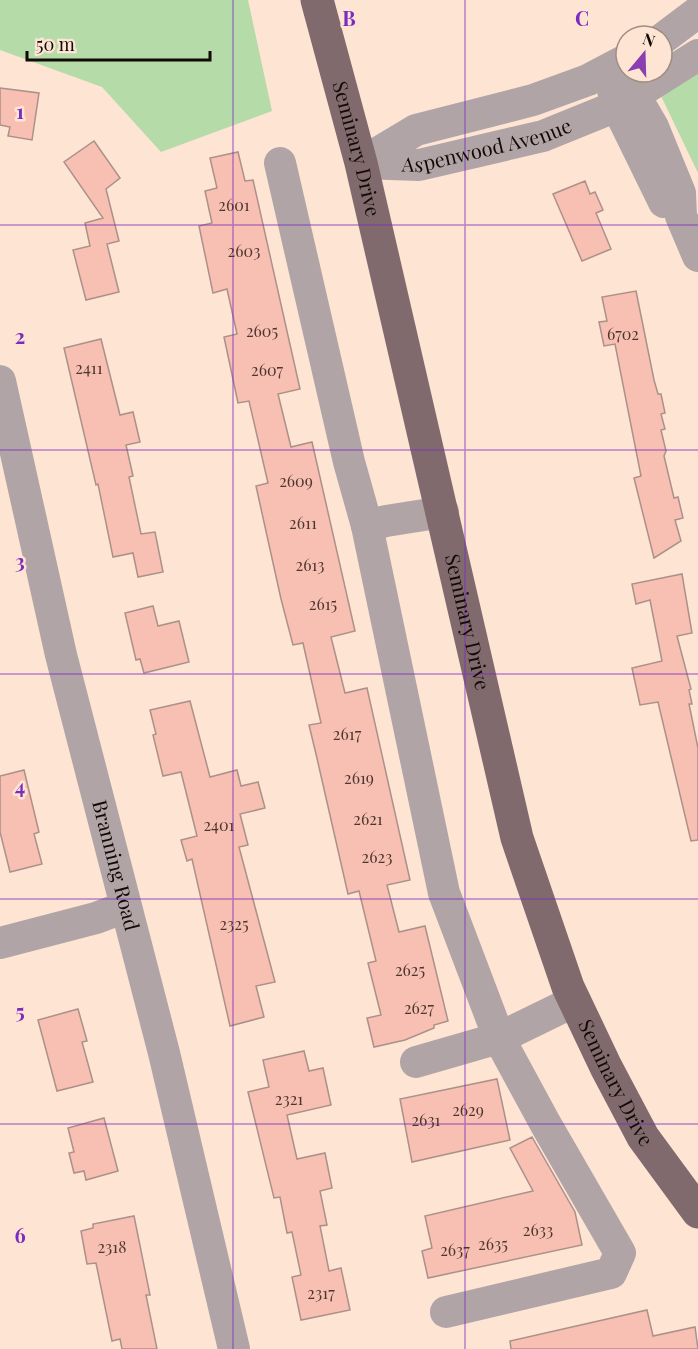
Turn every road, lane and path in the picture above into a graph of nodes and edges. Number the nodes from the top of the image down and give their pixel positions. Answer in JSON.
{"nodes":[{"id":1,"x":317,"y":0,"type":"edge"},
{"id":2,"x":698,"y":12,"type":"edge"},
{"id":3,"x":674,"y":30,"type":"edge"},
{"id":4,"x":698,"y":56,"type":"edge"},
{"id":5,"x":614,"y":67,"type":"edge"},
{"id":6,"x":622,"y":84,"type":"edge"},
{"id":7,"x":626,"y":101,"type":"junction"},
{"id":8,"x":280,"y":163,"type":"dead end"},
{"id":9,"x":361,"y":163,"type":"junction"},
{"id":10,"x":689,"y":211,"type":"edge"},
{"id":11,"x":698,"y":256,"type":"edge"},
{"id":12,"x":0,"y":381,"type":"edge"},
{"id":13,"x":444,"y":512,"type":"junction"},
{"id":14,"x":368,"y":526,"type":"junction"},
{"id":15,"x":125,"y":907,"type":"junction"},
{"id":16,"x":0,"y":943,"type":"edge"},
{"id":17,"x":575,"y":1001,"type":"junction"},
{"id":18,"x":499,"y":1038,"type":"junction"},
{"id":19,"x":416,"y":1062,"type":"dead end"},
{"id":20,"x":698,"y":1212,"type":"edge"},
{"id":21,"x":446,"y":1312,"type":"dead end"},
{"id":22,"x":234,"y":1349,"type":"edge"}],
"edges":[{"from":1,"to":9,"type":"main road","name":"Seminary Drive"},
{"from":2,"to":3,"type":"street"},
{"from":4,"to":7,"type":"street","name":"Aspenwood Avenue"},
{"from":5,"to":9,"type":"street","name":"Aspenwood Avenue"},
{"from":6,"to":7,"type":"street"},
{"from":7,"to":9,"type":"street","name":"Aspenwood Avenue"},
{"from":7,"to":10,"type":"street"},
{"from":8,"to":14,"type":"street"},
{"from":9,"to":13,"type":"main road","name":"Seminary Drive"},
{"from":10,"to":11,"type":"street"},
{"from":12,"to":15,"type":"street","name":"Branning Road"},
{"from":13,"to":14,"type":"street"},
{"from":13,"to":17,"type":"main road","name":"Seminary Drive"},
{"from":14,"to":18,"type":"street"},
{"from":15,"to":16,"type":"street"},
{"from":15,"to":22,"type":"street","name":"Branning Road"},
{"from":17,"to":18,"type":"street"},
{"from":17,"to":20,"type":"main road","name":"Seminary Drive"},
{"from":18,"to":19,"type":"street"},
{"from":18,"to":21,"type":"street"}]}
